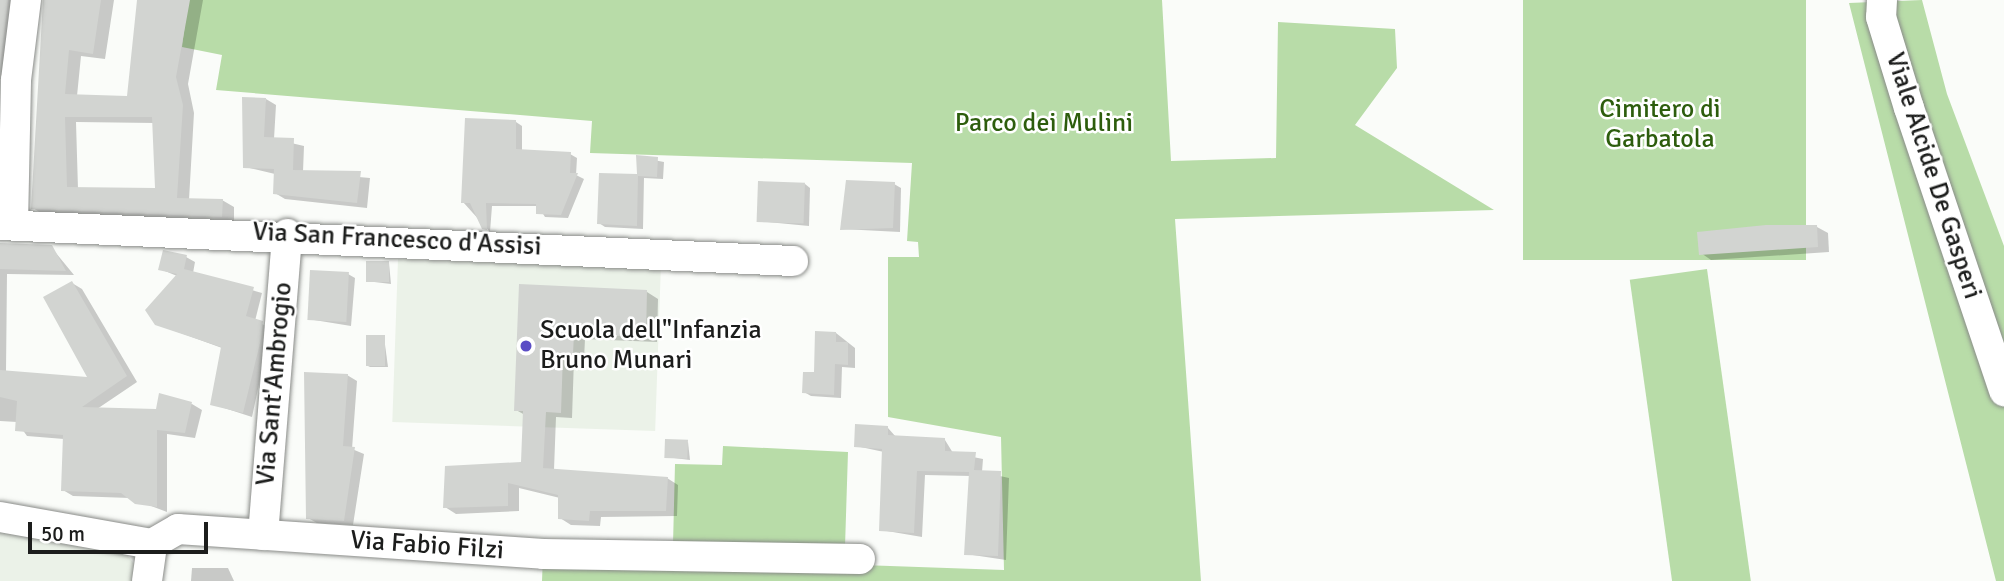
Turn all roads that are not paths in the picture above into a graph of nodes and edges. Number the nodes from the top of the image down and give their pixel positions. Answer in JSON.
{"nodes":[{"id":1,"x":26,"y":0,"type":"edge"},
{"id":2,"x":1879,"y":6,"type":"edge"},
{"id":3,"x":6,"y":225,"type":"edge"},
{"id":4,"x":287,"y":234,"type":"junction"},
{"id":5,"x":793,"y":261,"type":"dead end"},
{"id":6,"x":2004,"y":391,"type":"edge"},
{"id":7,"x":0,"y":517,"type":"edge"},
{"id":8,"x":263,"y":535,"type":"junction"},
{"id":9,"x":152,"y":544,"type":"junction"},
{"id":10,"x":860,"y":559,"type":"dead end"},
{"id":11,"x":147,"y":581,"type":"edge"}],
"edges":[{"from":1,"to":3,"type":"street"},
{"from":2,"to":6,"type":"street","name":"Viale Alcide De Gasperi"},
{"from":3,"to":4,"type":"street","name":"Via San Francesco d'Assisi"},
{"from":4,"to":5,"type":"street","name":"Via San Francesco d'Assisi"},
{"from":4,"to":8,"type":"street","name":"Via Sant'Ambrogio"},
{"from":7,"to":9,"type":"street"},
{"from":8,"to":9,"type":"street","name":"Via Fabio Filzi"},
{"from":8,"to":10,"type":"street","name":"Via Fabio Filzi"},
{"from":9,"to":11,"type":"street"}]}
